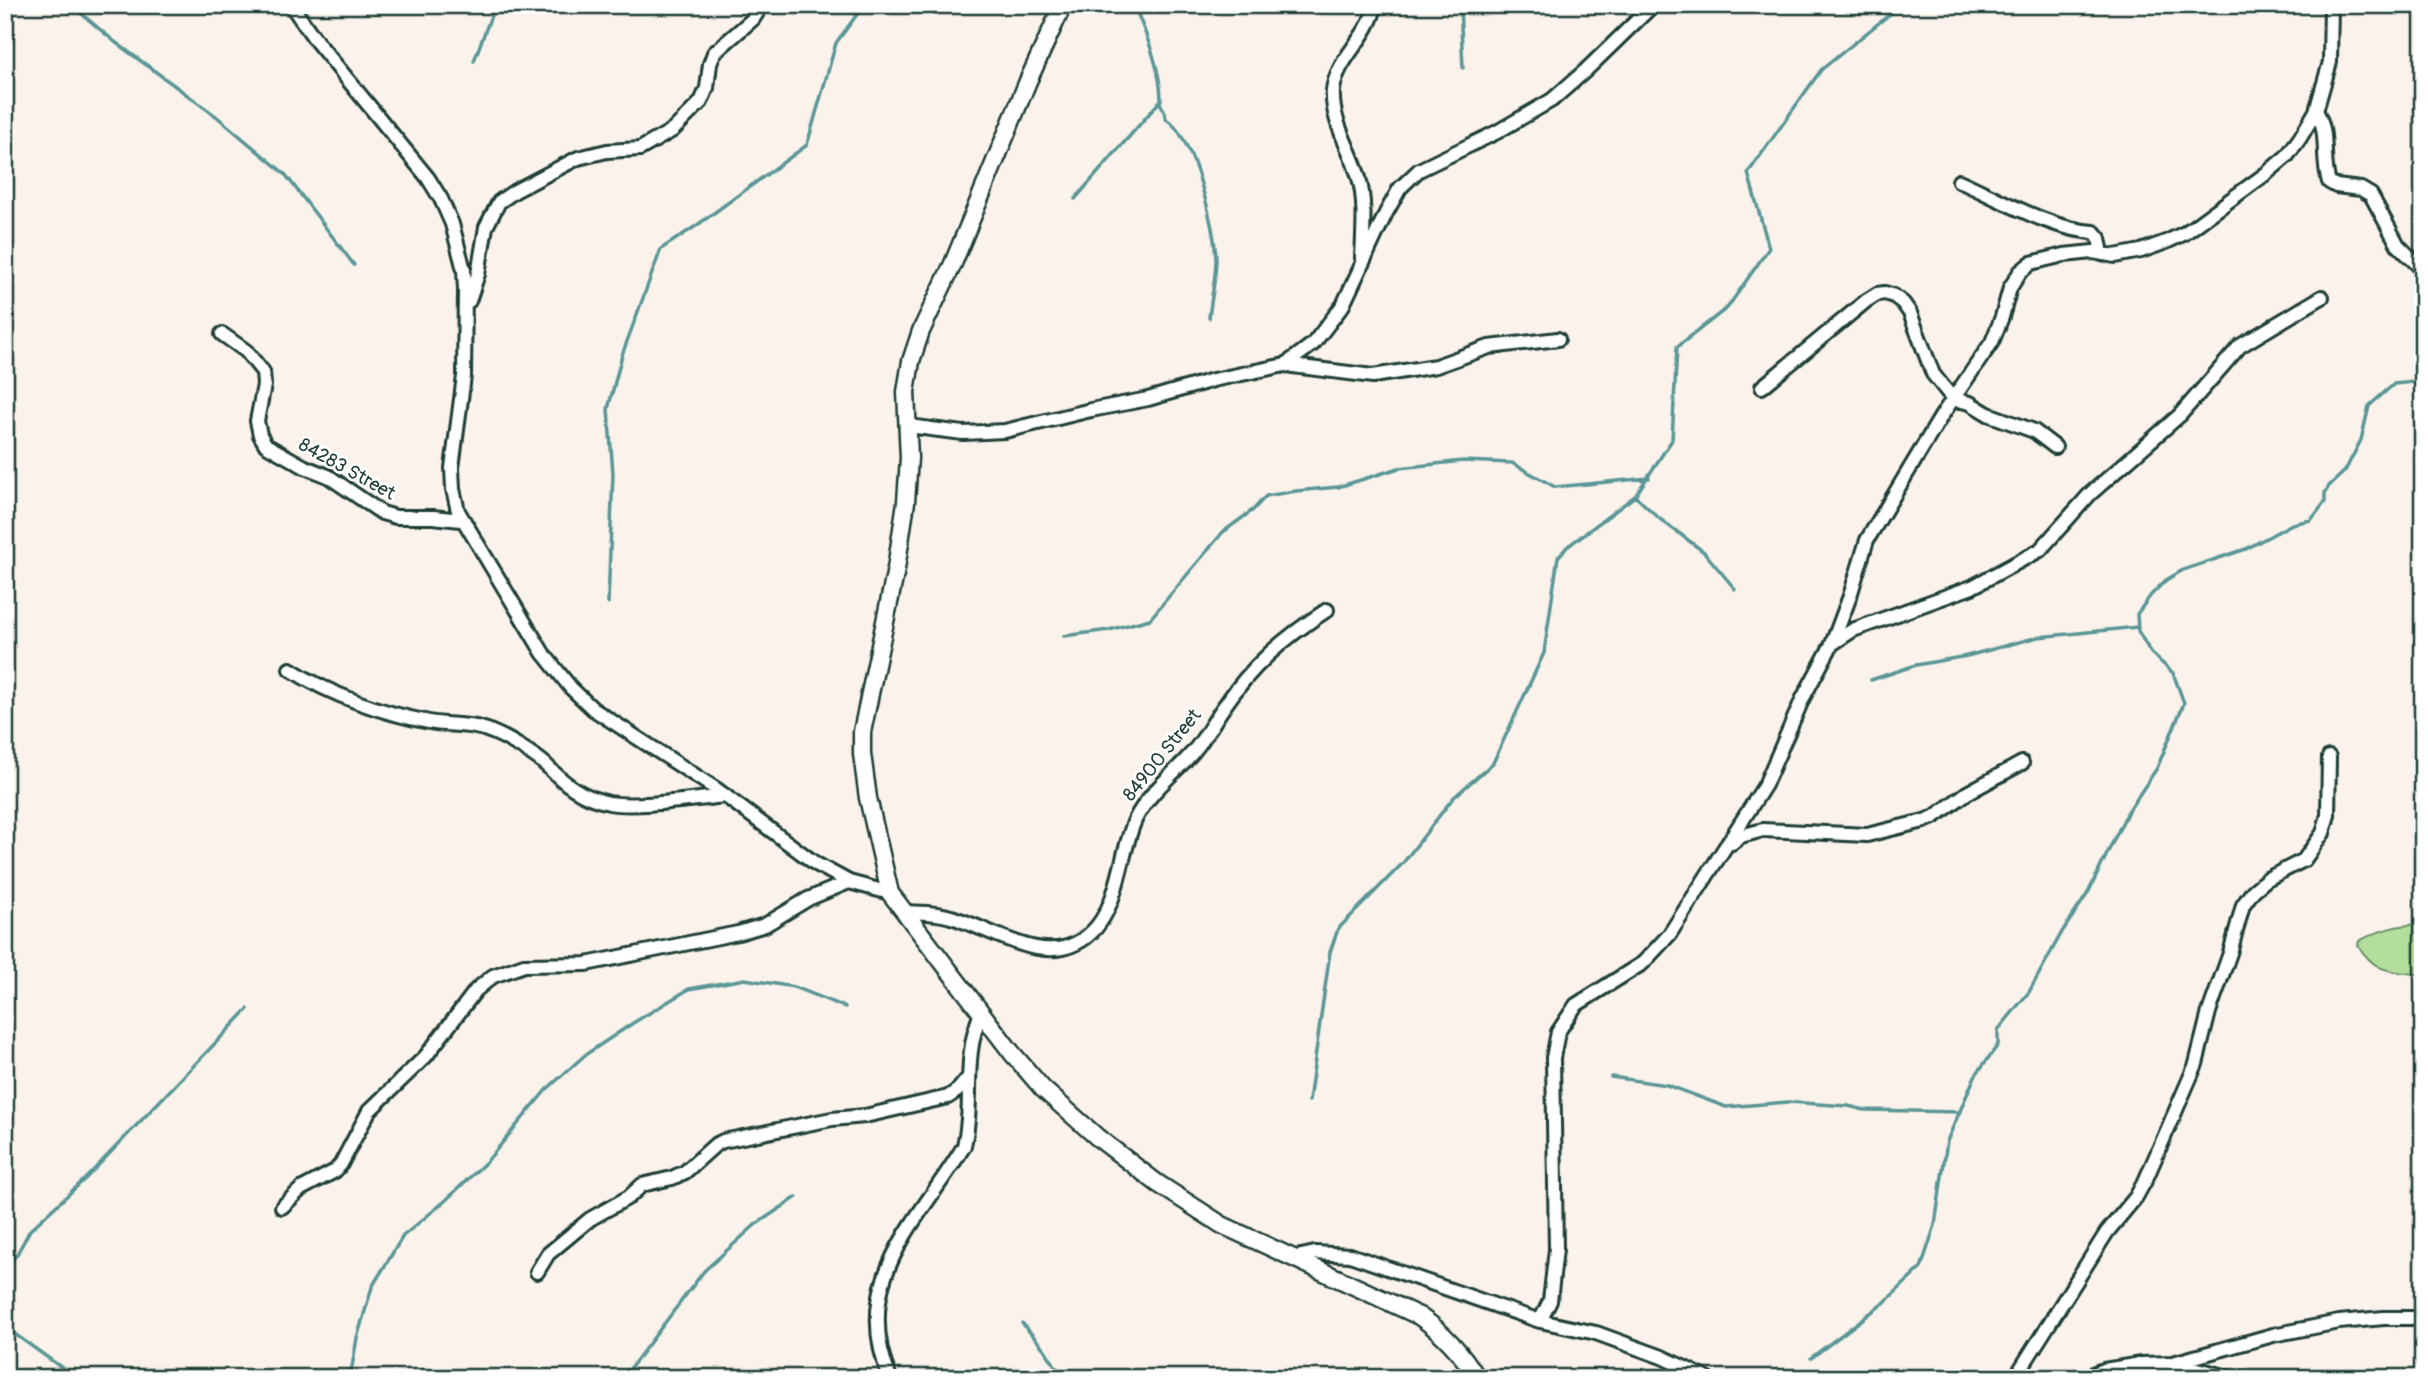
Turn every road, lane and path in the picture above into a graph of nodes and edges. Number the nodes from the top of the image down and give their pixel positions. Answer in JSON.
{"nodes":[{"id":1,"x":291,"y":5,"type":"edge"},
{"id":2,"x":762,"y":5,"type":"edge"},
{"id":3,"x":1063,"y":5,"type":"edge"},
{"id":4,"x":1375,"y":5,"type":"edge"},
{"id":5,"x":1653,"y":5,"type":"edge"},
{"id":6,"x":2331,"y":5,"type":"edge"},
{"id":7,"x":2316,"y":111,"type":"junction"},
{"id":8,"x":1959,"y":181,"type":"dead end"},
{"id":9,"x":2102,"y":254,"type":"junction"},
{"id":10,"x":1362,"y":265,"type":"junction"},
{"id":11,"x":2420,"y":267,"type":"dead end"},
{"id":12,"x":2322,"y":297,"type":"dead end"},
{"id":13,"x":466,"y":312,"type":"junction"},
{"id":14,"x":222,"y":334,"type":"dead end"},
{"id":15,"x":1558,"y":339,"type":"dead end"},
{"id":16,"x":1285,"y":365,"type":"junction"},
{"id":17,"x":1762,"y":387,"type":"dead end"},
{"id":18,"x":1953,"y":399,"type":"junction"},
{"id":19,"x":908,"y":426,"type":"junction"},
{"id":20,"x":2055,"y":447,"type":"dead end"},
{"id":21,"x":461,"y":520,"type":"junction"},
{"id":22,"x":1327,"y":610,"type":"dead end"},
{"id":23,"x":1832,"y":644,"type":"junction"},
{"id":24,"x":290,"y":669,"type":"dead end"},
{"id":25,"x":2329,"y":757,"type":"dead end"},
{"id":26,"x":2022,"y":763,"type":"dead end"},
{"id":27,"x":726,"y":796,"type":"junction"},
{"id":28,"x":1726,"y":848,"type":"junction"},
{"id":29,"x":849,"y":882,"type":"junction"},
{"id":30,"x":890,"y":893,"type":"junction"},
{"id":31,"x":904,"y":912,"type":"junction"},
{"id":32,"x":981,"y":1013,"type":"junction"},
{"id":33,"x":968,"y":1078,"type":"junction"},
{"id":34,"x":282,"y":1208,"type":"dead end"},
{"id":35,"x":1292,"y":1258,"type":"junction"},
{"id":36,"x":537,"y":1272,"type":"dead end"},
{"id":37,"x":2423,"y":1318,"type":"edge"},
{"id":38,"x":1540,"y":1321,"type":"junction"},
{"id":39,"x":2173,"y":1363,"type":"junction"},
{"id":40,"x":2141,"y":1364,"type":"junction"},
{"id":41,"x":891,"y":1378,"type":"edge"},
{"id":42,"x":1477,"y":1378,"type":"edge"},
{"id":43,"x":1706,"y":1378,"type":"edge"},
{"id":44,"x":2015,"y":1378,"type":"edge"},
{"id":45,"x":2083,"y":1378,"type":"edge"},
{"id":46,"x":2151,"y":1378,"type":"edge"},
{"id":47,"x":2232,"y":1378,"type":"edge"}],
"edges":[{"from":1,"to":13,"type":"street"},
{"from":2,"to":13,"type":"street"},
{"from":3,"to":19,"type":"street"},
{"from":4,"to":10,"type":"street"},
{"from":5,"to":10,"type":"street"},
{"from":6,"to":7,"type":"street"},
{"from":7,"to":9,"type":"street"},
{"from":7,"to":11,"type":"street"},
{"from":8,"to":9,"type":"street"},
{"from":9,"to":18,"type":"street"},
{"from":10,"to":16,"type":"street"},
{"from":12,"to":23,"type":"street"},
{"from":13,"to":21,"type":"street"},
{"from":14,"to":21,"type":"street","name":"84283 Street"},
{"from":15,"to":16,"type":"street"},
{"from":16,"to":19,"type":"street"},
{"from":17,"to":18,"type":"street"},
{"from":18,"to":20,"type":"street"},
{"from":18,"to":23,"type":"street"},
{"from":19,"to":30,"type":"street"},
{"from":21,"to":27,"type":"street"},
{"from":22,"to":31,"type":"street","name":"84900 Street"},
{"from":23,"to":28,"type":"street"},
{"from":24,"to":27,"type":"street"},
{"from":25,"to":44,"type":"street"},
{"from":26,"to":28,"type":"street"},
{"from":27,"to":29,"type":"street"},
{"from":28,"to":38,"type":"street"},
{"from":29,"to":30,"type":"street"},
{"from":29,"to":34,"type":"street"},
{"from":30,"to":31,"type":"street"},
{"from":31,"to":32,"type":"street"},
{"from":32,"to":33,"type":"street"},
{"from":32,"to":35,"type":"street"},
{"from":33,"to":36,"type":"street"},
{"from":33,"to":41,"type":"street"},
{"from":35,"to":38,"type":"street"},
{"from":35,"to":42,"type":"street"},
{"from":37,"to":39,"type":"street"},
{"from":38,"to":43,"type":"street"},
{"from":39,"to":40,"type":"street"},
{"from":39,"to":47,"type":"street"},
{"from":40,"to":45,"type":"street"},
{"from":40,"to":46,"type":"street"}]}
